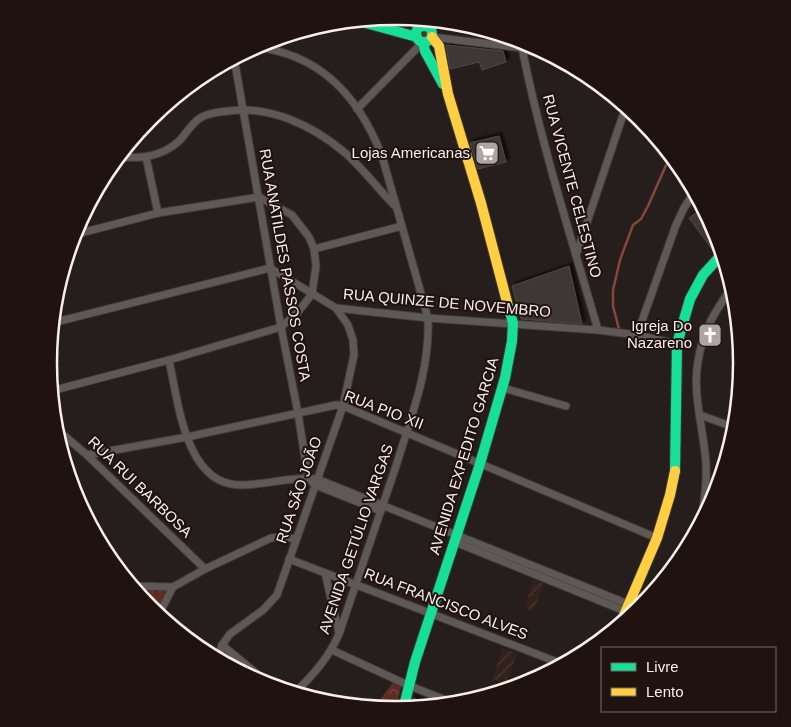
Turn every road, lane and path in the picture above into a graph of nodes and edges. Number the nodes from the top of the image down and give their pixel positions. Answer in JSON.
{"nodes":[{"id":1,"x":376,"y":26,"type":"edge"},
{"id":2,"x":419,"y":26,"type":"edge"},
{"id":3,"x":424,"y":39,"type":"junction"},
{"id":4,"x":516,"y":47,"type":"edge"},
{"id":5,"x":269,"y":50,"type":"edge"},
{"id":6,"x":522,"y":50,"type":"edge"},
{"id":7,"x":235,"y":65,"type":"edge"},
{"id":8,"x":448,"y":94,"type":"junction"},
{"id":9,"x":242,"y":109,"type":"junction"},
{"id":10,"x":357,"y":109,"type":"junction"},
{"id":11,"x":624,"y":114,"type":"edge"},
{"id":12,"x":128,"y":156,"type":"edge"},
{"id":13,"x":146,"y":157,"type":"junction"},
{"id":14,"x":259,"y":197,"type":"junction"},
{"id":15,"x":691,"y":198,"type":"edge"},
{"id":16,"x":395,"y":207,"type":"junction"},
{"id":17,"x":158,"y":213,"type":"junction"},
{"id":18,"x":402,"y":226,"type":"junction"},
{"id":19,"x":84,"y":232,"type":"edge"},
{"id":20,"x":314,"y":249,"type":"junction"},
{"id":21,"x":576,"y":256,"type":"junction"},
{"id":22,"x":717,"y":260,"type":"edge"},
{"id":23,"x":270,"y":268,"type":"junction"},
{"id":24,"x":312,"y":294,"type":"junction"},
{"id":25,"x":727,"y":295,"type":"edge"},
{"id":26,"x":336,"y":308,"type":"junction"},
{"id":27,"x":428,"y":318,"type":"junction"},
{"id":28,"x":60,"y":321,"type":"edge"},
{"id":29,"x":512,"y":323,"type":"junction"},
{"id":30,"x":280,"y":327,"type":"junction"},
{"id":31,"x":598,"y":330,"type":"junction"},
{"id":32,"x":637,"y":335,"type":"junction"},
{"id":33,"x":676,"y":344,"type":"junction"},
{"id":34,"x":169,"y":360,"type":"junction"},
{"id":35,"x":503,"y":388,"type":"junction"},
{"id":36,"x":58,"y":389,"type":"edge"},
{"id":37,"x":343,"y":406,"type":"junction"},
{"id":38,"x":566,"y":406,"type":"dead end"},
{"id":39,"x":298,"y":413,"type":"junction"},
{"id":40,"x":700,"y":415,"type":"junction"},
{"id":41,"x":728,"y":425,"type":"edge"},
{"id":42,"x":406,"y":432,"type":"junction"},
{"id":43,"x":66,"y":437,"type":"edge"},
{"id":44,"x":187,"y":437,"type":"junction"},
{"id":45,"x":87,"y":455,"type":"junction"},
{"id":46,"x":479,"y":464,"type":"junction"},
{"id":47,"x":308,"y":478,"type":"junction"},
{"id":48,"x":316,"y":482,"type":"junction"},
{"id":49,"x":703,"y":504,"type":"edge"},
{"id":50,"x":382,"y":508,"type":"junction"},
{"id":51,"x":296,"y":538,"type":"junction"},
{"id":52,"x":456,"y":538,"type":"junction"},
{"id":53,"x":657,"y":538,"type":"junction"},
{"id":54,"x":289,"y":559,"type":"junction"},
{"id":55,"x":206,"y":569,"type":"junction"},
{"id":56,"x":548,"y":571,"type":"junction"},
{"id":57,"x":325,"y":573,"type":"junction"},
{"id":58,"x":562,"y":576,"type":"junction"},
{"id":59,"x":545,"y":579,"type":"junction"},
{"id":60,"x":356,"y":584,"type":"junction"},
{"id":61,"x":559,"y":584,"type":"junction"},
{"id":62,"x":140,"y":586,"type":"edge"},
{"id":63,"x":173,"y":587,"type":"junction"},
{"id":64,"x":627,"y":608,"type":"junction"},
{"id":65,"x":162,"y":609,"type":"edge"},
{"id":66,"x":431,"y":612,"type":"junction"},
{"id":67,"x":625,"y":612,"type":"edge"},
{"id":68,"x":339,"y":634,"type":"junction"},
{"id":69,"x":222,"y":645,"type":"junction"},
{"id":70,"x":332,"y":650,"type":"junction"},
{"id":71,"x":220,"y":653,"type":"edge"},
{"id":72,"x":557,"y":661,"type":"edge"},
{"id":73,"x":251,"y":669,"type":"edge"},
{"id":74,"x":410,"y":686,"type":"junction"},
{"id":75,"x":300,"y":688,"type":"edge"},
{"id":76,"x":442,"y":699,"type":"edge"},
{"id":77,"x":405,"y":702,"type":"edge"}],
"edges":[{"from":1,"to":3,"type":"main road"},
{"from":2,"to":3,"type":"main road"},
{"from":3,"to":4,"type":"street"},
{"from":3,"to":8,"type":"main road","name":"AVENIDA EXPEDITO GARCIA"},
{"from":3,"to":8,"type":"main road","name":"AVENIDA EXPEDITO GARCIA"},
{"from":3,"to":10,"type":"street"},
{"from":5,"to":10,"type":"street","name":"AVENIDA GETÚLIO VARGAS"},
{"from":6,"to":21,"type":"street","name":"RUA VICENTE CELESTINO"},
{"from":7,"to":9,"type":"street","name":"RUA ANATILDES PASSOS COSTA"},
{"from":8,"to":29,"type":"main road","name":"AVENIDA EXPEDITO GARCIA"},
{"from":9,"to":13,"type":"street"},
{"from":9,"to":14,"type":"street","name":"RUA ANATILDES PASSOS COSTA"},
{"from":9,"to":16,"type":"street"},
{"from":10,"to":16,"type":"street","name":"AVENIDA GETÚLIO VARGAS"},
{"from":11,"to":21,"type":"street"},
{"from":12,"to":13,"type":"street"},
{"from":13,"to":17,"type":"street"},
{"from":14,"to":17,"type":"street"},
{"from":14,"to":20,"type":"street"},
{"from":14,"to":23,"type":"street","name":"RUA ANATILDES PASSOS COSTA"},
{"from":15,"to":32,"type":"street"},
{"from":16,"to":18,"type":"street","name":"AVENIDA GETÚLIO VARGAS"},
{"from":17,"to":19,"type":"street"},
{"from":18,"to":20,"type":"street"},
{"from":18,"to":27,"type":"street","name":"AVENIDA GETÚLIO VARGAS"},
{"from":20,"to":24,"type":"street"},
{"from":21,"to":31,"type":"street","name":"RUA VICENTE CELESTINO"},
{"from":22,"to":33,"type":"main road"},
{"from":23,"to":24,"type":"street","name":"RUA QUINZE DE NOVEMBRO"},
{"from":23,"to":28,"type":"street"},
{"from":23,"to":30,"type":"street","name":"RUA ANATILDES PASSOS COSTA"},
{"from":24,"to":26,"type":"street","name":"RUA QUINZE DE NOVEMBRO"},
{"from":24,"to":30,"type":"street"},
{"from":25,"to":40,"type":"street"},
{"from":26,"to":27,"type":"street","name":"RUA QUINZE DE NOVEMBRO"},
{"from":26,"to":37,"type":"street","name":"RUA SÃO JOÃO"},
{"from":27,"to":29,"type":"street","name":"RUA QUINZE DE NOVEMBRO"},
{"from":27,"to":42,"type":"street","name":"AVENIDA GETÚLIO VARGAS"},
{"from":29,"to":31,"type":"street","name":"RUA QUINZE DE NOVEMBRO"},
{"from":29,"to":35,"type":"main road","name":"AVENIDA EXPEDITO GARCIA"},
{"from":30,"to":34,"type":"street"},
{"from":30,"to":39,"type":"street","name":"RUA ANATILDES PASSOS COSTA"},
{"from":31,"to":32,"type":"street","name":"RUA QUINZE DE NOVEMBRO"},
{"from":32,"to":33,"type":"street","name":"RUA QUINZE DE NOVEMBRO"},
{"from":33,"to":53,"type":"main road"},
{"from":34,"to":36,"type":"street"},
{"from":34,"to":44,"type":"street"},
{"from":35,"to":38,"type":"street"},
{"from":35,"to":46,"type":"main road","name":"AVENIDA EXPEDITO GARCIA"},
{"from":37,"to":39,"type":"street","name":"RUA PIO XII"},
{"from":37,"to":42,"type":"street","name":"RUA PIO XII"},
{"from":37,"to":48,"type":"street","name":"RUA SÃO JOÃO"},
{"from":39,"to":44,"type":"street","name":"RUA PIO XII"},
{"from":39,"to":47,"type":"street","name":"RUA ANATILDES PASSOS COSTA"},
{"from":40,"to":41,"type":"street"},
{"from":40,"to":49,"type":"street"},
{"from":42,"to":46,"type":"street","name":"RUA PIO XII"},
{"from":42,"to":50,"type":"street","name":"AVENIDA GETÚLIO VARGAS"},
{"from":43,"to":45,"type":"street","name":"RUA RUI BARBOSA"},
{"from":44,"to":45,"type":"street","name":"RUA PIO XII"},
{"from":44,"to":47,"type":"street"},
{"from":45,"to":55,"type":"street","name":"RUA RUI BARBOSA"},
{"from":46,"to":52,"type":"main road","name":"AVENIDA EXPEDITO GARCIA"},
{"from":46,"to":53,"type":"street","name":"RUA PIO XII"},
{"from":47,"to":48,"type":"street"},
{"from":48,"to":50,"type":"street"},
{"from":48,"to":51,"type":"street","name":"RUA SÃO JOÃO"},
{"from":50,"to":52,"type":"street"},
{"from":50,"to":60,"type":"street","name":"AVENIDA GETÚLIO VARGAS"},
{"from":51,"to":54,"type":"street","name":"RUA SÃO JOÃO"},
{"from":51,"to":55,"type":"street"},
{"from":52,"to":56,"type":"street"},
{"from":52,"to":59,"type":"street"},
{"from":52,"to":66,"type":"main road","name":"AVENIDA EXPEDITO GARCIA"},
{"from":53,"to":64,"type":"main road"},
{"from":54,"to":57,"type":"street","name":"RUA FRANCISCO ALVES"},
{"from":54,"to":69,"type":"street","name":"RUA SÃO JOÃO"},
{"from":55,"to":63,"type":"street"},
{"from":56,"to":58,"type":"street"},
{"from":56,"to":59,"type":"street"},
{"from":57,"to":60,"type":"street","name":"RUA FRANCISCO ALVES"},
{"from":57,"to":68,"type":"street"},
{"from":58,"to":61,"type":"street"},
{"from":58,"to":64,"type":"street"},
{"from":59,"to":61,"type":"street"},
{"from":60,"to":66,"type":"street","name":"RUA FRANCISCO ALVES"},
{"from":60,"to":68,"type":"street","name":"AVENIDA GETÚLIO VARGAS"},
{"from":61,"to":64,"type":"street"},
{"from":62,"to":63,"type":"street"},
{"from":63,"to":65,"type":"street"},
{"from":64,"to":67,"type":"main road"},
{"from":66,"to":72,"type":"street","name":"RUA FRANCISCO ALVES"},
{"from":66,"to":74,"type":"main road","name":"AVENIDA EXPEDITO GARCIA"},
{"from":68,"to":70,"type":"street","name":"AVENIDA GETÚLIO VARGAS"},
{"from":69,"to":71,"type":"street","name":"RUA SÃO JOÃO"},
{"from":69,"to":73,"type":"street"},
{"from":70,"to":74,"type":"street"},
{"from":70,"to":75,"type":"street","name":"AVENIDA GETÚLIO VARGAS"},
{"from":74,"to":76,"type":"street"},
{"from":74,"to":77,"type":"main road","name":"AVENIDA EXPEDITO GARCIA"}]}
